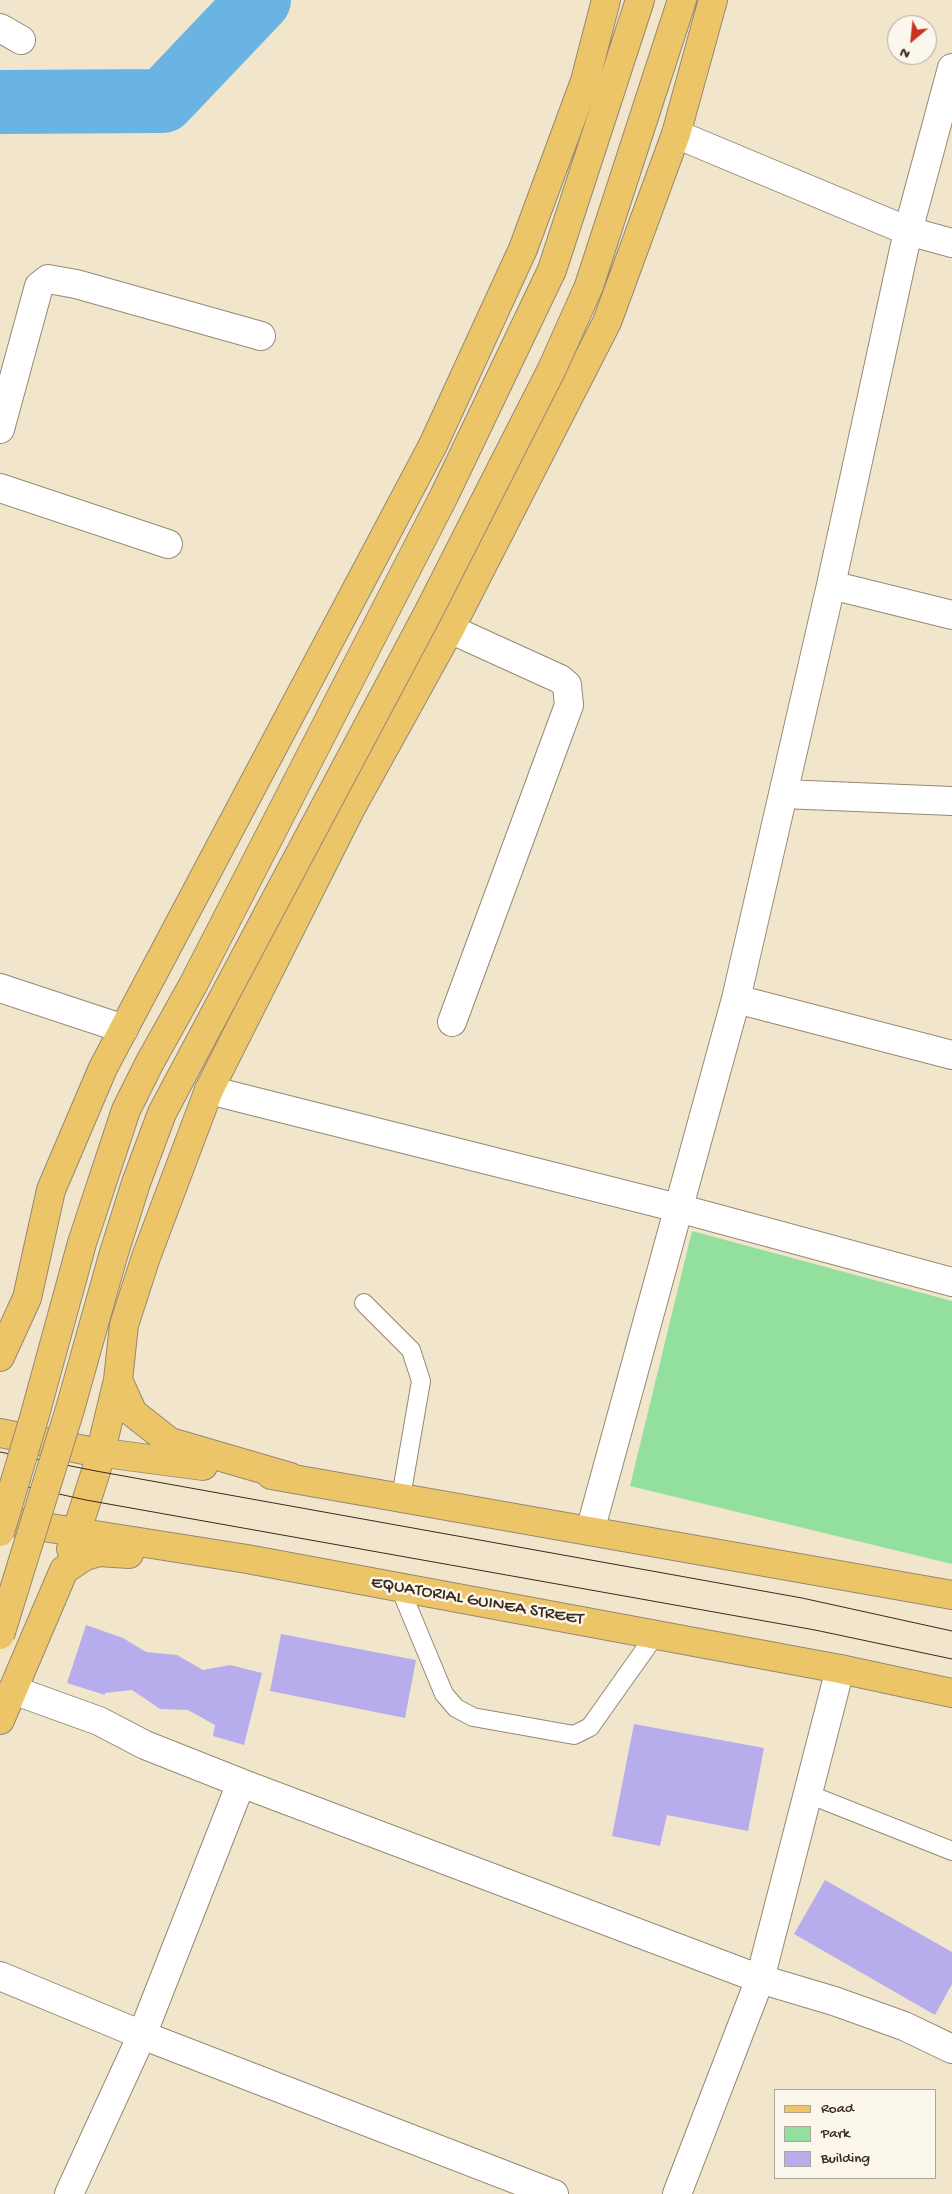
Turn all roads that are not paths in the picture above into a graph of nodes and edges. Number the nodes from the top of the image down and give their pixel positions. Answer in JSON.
{"nodes":[{"id":1,"x":606,"y":0,"type":"edge"},
{"id":2,"x":640,"y":0,"type":"edge"},
{"id":3,"x":682,"y":0,"type":"edge"},
{"id":4,"x":713,"y":0,"type":"edge"},
{"id":5,"x":952,"y":68,"type":"edge"},
{"id":6,"x":676,"y":134,"type":"junction"},
{"id":7,"x":908,"y":230,"type":"junction"},
{"id":8,"x":952,"y":243,"type":"edge"},
{"id":9,"x":261,"y":336,"type":"dead end"},
{"id":10,"x":7,"y":378,"type":"edge"},
{"id":11,"x":0,"y":429,"type":"edge"},
{"id":12,"x":0,"y":488,"type":"edge"},
{"id":13,"x":168,"y":544,"type":"dead end"},
{"id":14,"x":831,"y":586,"type":"junction"},
{"id":15,"x":952,"y":615,"type":"edge"},
{"id":16,"x":450,"y":630,"type":"junction"},
{"id":17,"x":783,"y":794,"type":"junction"},
{"id":18,"x":952,"y":801,"type":"edge"},
{"id":19,"x":0,"y":988,"type":"edge"},
{"id":20,"x":736,"y":999,"type":"junction"},
{"id":21,"x":452,"y":1022,"type":"dead end"},
{"id":22,"x":124,"y":1029,"type":"junction"},
{"id":23,"x":952,"y":1056,"type":"edge"},
{"id":24,"x":209,"y":1090,"type":"junction"},
{"id":25,"x":678,"y":1208,"type":"junction"},
{"id":26,"x":952,"y":1282,"type":"edge"},
{"id":27,"x":364,"y":1303,"type":"dead end"},
{"id":28,"x":0,"y":1357,"type":"edge"},
{"id":29,"x":118,"y":1380,"type":"junction"},
{"id":30,"x":0,"y":1433,"type":"edge"},
{"id":31,"x":100,"y":1453,"type":"junction"},
{"id":32,"x":290,"y":1477,"type":"junction"},
{"id":33,"x":401,"y":1497,"type":"junction"},
{"id":34,"x":0,"y":1520,"type":"edge"},
{"id":35,"x":590,"y":1531,"type":"junction"},
{"id":36,"x":0,"y":1532,"type":"edge"},
{"id":37,"x":76,"y":1532,"type":"junction"},
{"id":38,"x":246,"y":1560,"type":"junction"},
{"id":39,"x":64,"y":1570,"type":"junction"},
{"id":40,"x":400,"y":1588,"type":"junction"},
{"id":41,"x":952,"y":1595,"type":"edge"},
{"id":42,"x":656,"y":1634,"type":"junction"},
{"id":43,"x":0,"y":1635,"type":"edge"},
{"id":44,"x":840,"y":1669,"type":"junction"},
{"id":45,"x":13,"y":1690,"type":"junction"},
{"id":46,"x":952,"y":1694,"type":"edge"},
{"id":47,"x":0,"y":1720,"type":"edge"},
{"id":48,"x":242,"y":1783,"type":"junction"},
{"id":49,"x":808,"y":1794,"type":"junction"},
{"id":50,"x":952,"y":1850,"type":"edge"},
{"id":51,"x":0,"y":1976,"type":"edge"},
{"id":52,"x":760,"y":1979,"type":"junction"},
{"id":53,"x":142,"y":2035,"type":"junction"},
{"id":54,"x":952,"y":2049,"type":"edge"},
{"id":55,"x":69,"y":2194,"type":"edge"},
{"id":56,"x":554,"y":2194,"type":"edge"},
{"id":57,"x":677,"y":2194,"type":"edge"}],
"edges":[{"from":1,"to":22,"type":"main road"},
{"from":2,"to":36,"type":"main road","bridge":true},
{"from":3,"to":43,"type":"main road","bridge":true},
{"from":4,"to":6,"type":"main road"},
{"from":5,"to":7,"type":"street"},
{"from":6,"to":7,"type":"street"},
{"from":6,"to":16,"type":"main road"},
{"from":7,"to":8,"type":"street"},
{"from":7,"to":14,"type":"street"},
{"from":9,"to":10,"type":"street"},
{"from":10,"to":11,"type":"street"},
{"from":12,"to":13,"type":"street"},
{"from":14,"to":15,"type":"street"},
{"from":14,"to":17,"type":"street"},
{"from":16,"to":21,"type":"street"},
{"from":16,"to":24,"type":"main road"},
{"from":17,"to":18,"type":"street"},
{"from":17,"to":20,"type":"street"},
{"from":19,"to":22,"type":"street"},
{"from":20,"to":23,"type":"street"},
{"from":20,"to":25,"type":"street"},
{"from":22,"to":28,"type":"main road"},
{"from":24,"to":25,"type":"street"},
{"from":24,"to":29,"type":"main road"},
{"from":25,"to":26,"type":"street"},
{"from":25,"to":35,"type":"street"},
{"from":27,"to":33,"type":"lane"},
{"from":29,"to":31,"type":"main road"},
{"from":29,"to":32,"type":"main road"},
{"from":30,"to":31,"type":"main road"},
{"from":31,"to":32,"type":"main road"},
{"from":31,"to":37,"type":"main road"},
{"from":32,"to":33,"type":"main road"},
{"from":33,"to":35,"type":"main road"},
{"from":34,"to":37,"type":"main road","name":"EQUATORIAL GUINEA STREET"},
{"from":35,"to":41,"type":"main road"},
{"from":37,"to":38,"type":"main road","name":"EQUATORIAL GUINEA STREET"},
{"from":37,"to":39,"type":"main road"},
{"from":38,"to":39,"type":"main road"},
{"from":38,"to":40,"type":"main road","name":"EQUATORIAL GUINEA STREET"},
{"from":39,"to":45,"type":"main road"},
{"from":40,"to":42,"type":"main road","name":"EQUATORIAL GUINEA STREET"},
{"from":40,"to":42,"type":"lane"},
{"from":42,"to":44,"type":"main road","name":"EQUATORIAL GUINEA STREET"},
{"from":44,"to":46,"type":"main road","name":"EQUATORIAL GUINEA STREET"},
{"from":44,"to":49,"type":"street"},
{"from":45,"to":47,"type":"main road"},
{"from":45,"to":48,"type":"street"},
{"from":48,"to":52,"type":"street"},
{"from":48,"to":53,"type":"street"},
{"from":49,"to":50,"type":"lane"},
{"from":49,"to":52,"type":"street"},
{"from":51,"to":53,"type":"street"},
{"from":52,"to":54,"type":"street"},
{"from":52,"to":57,"type":"street"},
{"from":53,"to":55,"type":"street"},
{"from":53,"to":56,"type":"street"}]}
